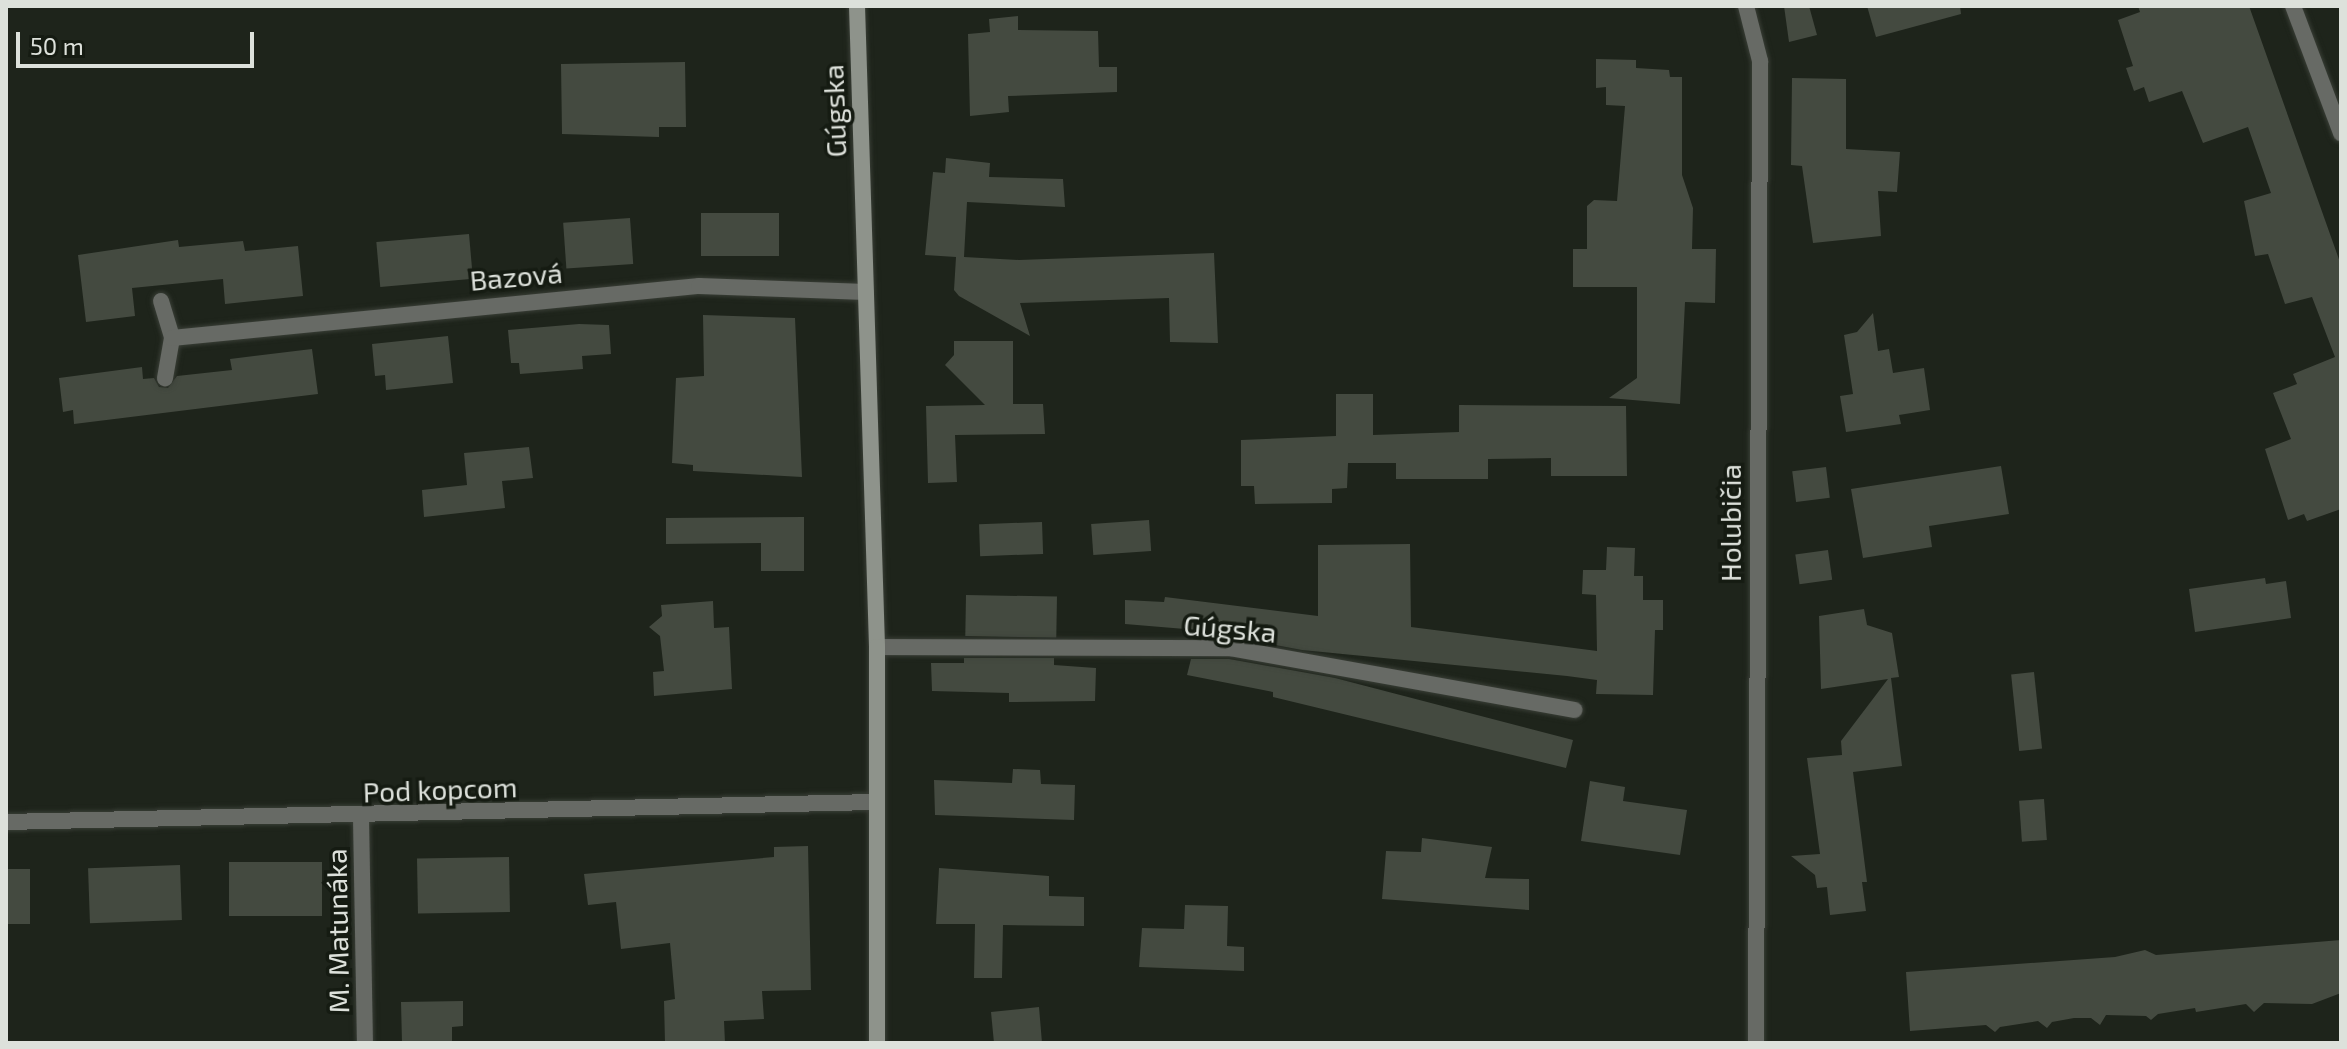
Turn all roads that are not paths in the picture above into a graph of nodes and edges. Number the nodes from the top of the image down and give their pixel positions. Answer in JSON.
{"nodes":[{"id":1,"x":857,"y":6,"type":"edge"},
{"id":2,"x":1746,"y":6,"type":"edge"},
{"id":3,"x":2293,"y":6,"type":"edge"},
{"id":4,"x":2341,"y":133,"type":"edge"},
{"id":5,"x":866,"y":292,"type":"junction"},
{"id":6,"x":161,"y":301,"type":"dead end"},
{"id":7,"x":172,"y":338,"type":"junction"},
{"id":8,"x":165,"y":378,"type":"dead end"},
{"id":9,"x":877,"y":647,"type":"junction"},
{"id":10,"x":1574,"y":710,"type":"dead end"},
{"id":11,"x":876,"y":802,"type":"junction"},
{"id":12,"x":361,"y":817,"type":"junction"},
{"id":13,"x":6,"y":822,"type":"edge"},
{"id":14,"x":365,"y":1043,"type":"edge"},
{"id":15,"x":877,"y":1043,"type":"edge"},
{"id":16,"x":1756,"y":1043,"type":"edge"}],
"edges":[{"from":1,"to":5,"type":"main road","name":"Gúgska"},
{"from":2,"to":16,"type":"street","name":"Holubičia"},
{"from":3,"to":4,"type":"street"},
{"from":5,"to":7,"type":"street","name":"Bazová"},
{"from":5,"to":9,"type":"main road","name":"Gúgska"},
{"from":6,"to":7,"type":"street"},
{"from":7,"to":8,"type":"street"},
{"from":9,"to":10,"type":"street","name":"Gúgska"},
{"from":9,"to":11,"type":"main road","name":"Gúgska"},
{"from":11,"to":12,"type":"street","name":"Pod kopcom"},
{"from":11,"to":15,"type":"main road","name":"Gúgska"},
{"from":12,"to":13,"type":"street","name":"Pod kopcom"},
{"from":12,"to":14,"type":"street","name":"M. Matunáka"}]}
